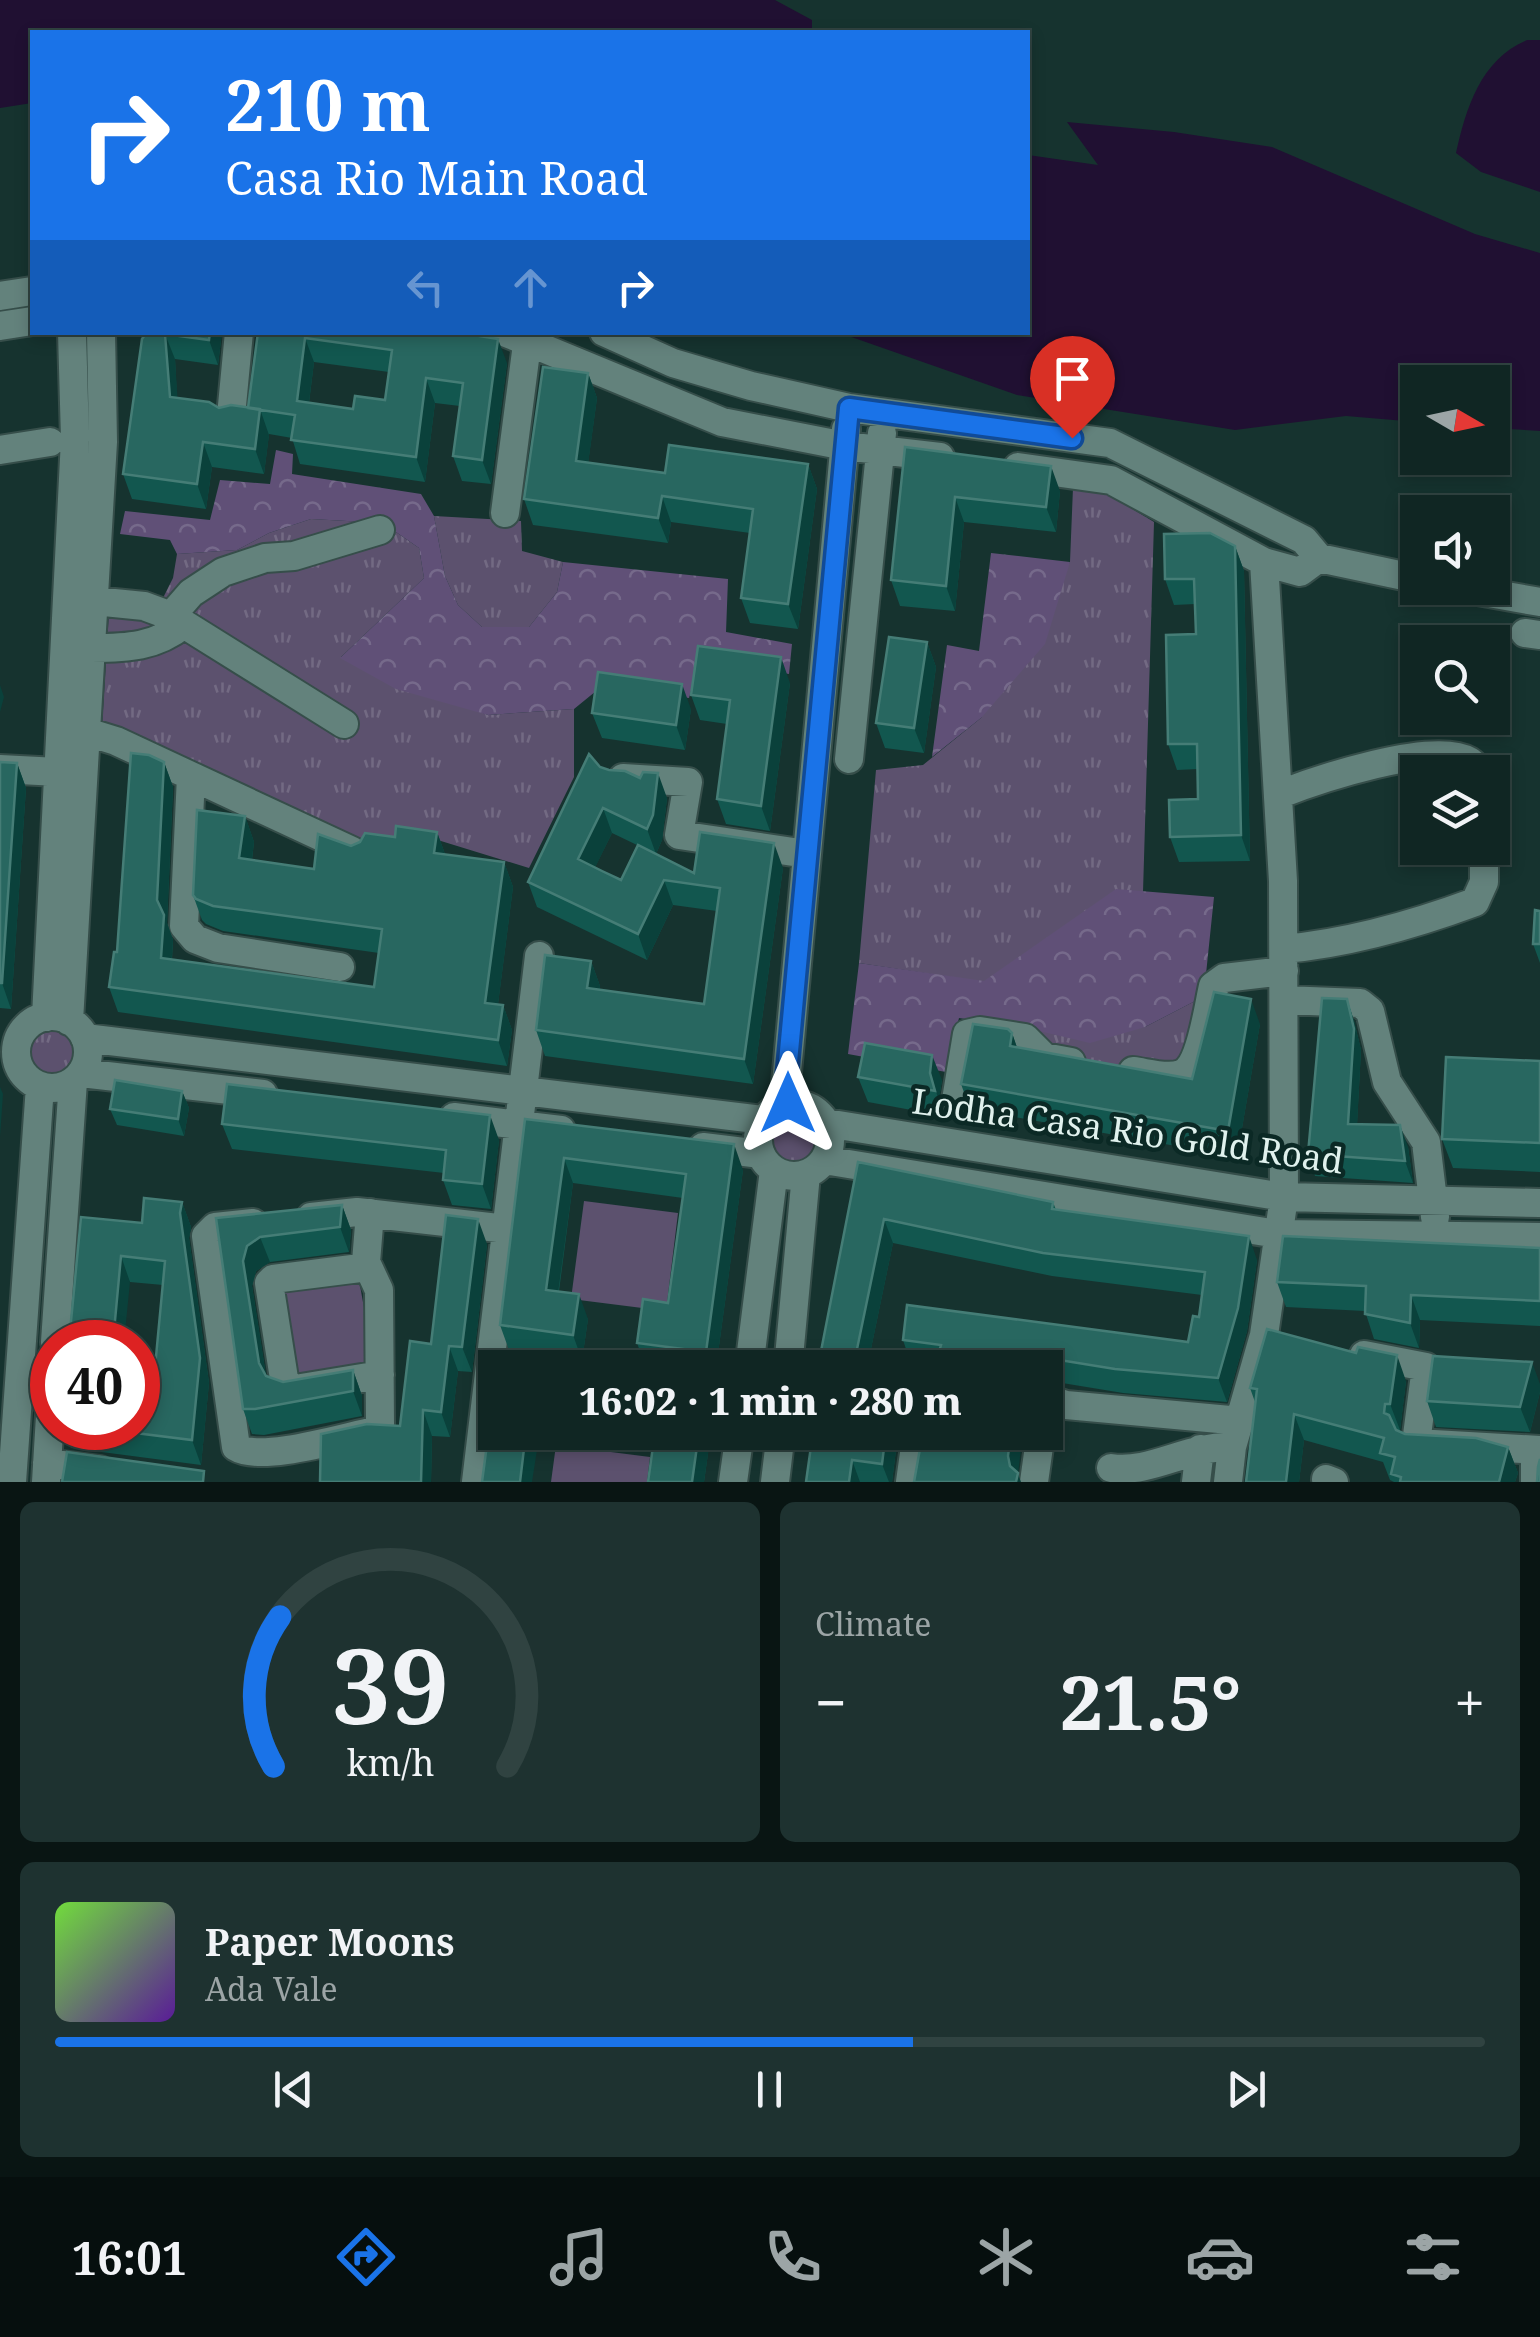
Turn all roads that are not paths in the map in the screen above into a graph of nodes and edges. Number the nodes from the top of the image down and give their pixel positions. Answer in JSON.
{"nodes":[{"id":1,"x":30,"y":290,"type":"edge"},
{"id":2,"x":0,"y":296,"type":"edge"},
{"id":3,"x":30,"y":321,"type":"edge"},
{"id":4,"x":0,"y":326,"type":"edge"},
{"id":5,"x":72,"y":335,"type":"edge"},
{"id":6,"x":101,"y":335,"type":"edge"},
{"id":7,"x":239,"y":335,"type":"edge"},
{"id":8,"x":611,"y":335,"type":"edge"},
{"id":9,"x":516,"y":338,"type":"edge"},
{"id":10,"x":849,"y":408,"type":"junction"},
{"id":11,"x":885,"y":412,"type":"junction"},
{"id":12,"x":230,"y":416,"type":"edge"},
{"id":13,"x":50,"y":442,"type":"dead end"},
{"id":14,"x":844,"y":446,"type":"junction"},
{"id":15,"x":0,"y":450,"type":"edge"},
{"id":16,"x":880,"y":450,"type":"junction"},
{"id":17,"x":960,"y":459,"type":"edge"},
{"id":18,"x":994,"y":464,"type":"edge"},
{"id":19,"x":87,"y":472,"type":"junction"},
{"id":20,"x":506,"y":513,"type":"dead end"},
{"id":21,"x":380,"y":530,"type":"dead end"},
{"id":22,"x":1319,"y":558,"type":"junction"},
{"id":23,"x":1264,"y":562,"type":"junction"},
{"id":24,"x":1400,"y":575,"type":"edge"},
{"id":25,"x":1510,"y":597,"type":"edge"},
{"id":26,"x":94,"y":601,"type":"junction"},
{"id":27,"x":1540,"y":602,"type":"edge"},
{"id":28,"x":178,"y":620,"type":"junction"},
{"id":29,"x":92,"y":648,"type":"junction"},
{"id":30,"x":76,"y":696,"type":"junction"},
{"id":31,"x":344,"y":724,"type":"dead end"},
{"id":32,"x":74,"y":731,"type":"junction"},
{"id":33,"x":849,"y":760,"type":"dead end"},
{"id":34,"x":1400,"y":760,"type":"edge"},
{"id":35,"x":0,"y":769,"type":"edge"},
{"id":36,"x":58,"y":772,"type":"junction"},
{"id":37,"x":192,"y":776,"type":"junction"},
{"id":38,"x":620,"y":778,"type":"edge"},
{"id":39,"x":1278,"y":795,"type":"junction"},
{"id":40,"x":358,"y":854,"type":"edge"},
{"id":41,"x":808,"y":854,"type":"junction"},
{"id":42,"x":1484,"y":865,"type":"edge"},
{"id":43,"x":539,"y":956,"type":"dead end"},
{"id":44,"x":1284,"y":960,"type":"junction"},
{"id":45,"x":340,"y":967,"type":"dead end"},
{"id":46,"x":1284,"y":1000,"type":"junction"},
{"id":47,"x":66,"y":1025,"type":"junction"},
{"id":48,"x":9,"y":1049,"type":"edge"},
{"id":49,"x":77,"y":1077,"type":"junction"},
{"id":50,"x":40,"y":1086,"type":"junction"},
{"id":51,"x":523,"y":1091,"type":"junction"},
{"id":52,"x":291,"y":1098,"type":"edge"},
{"id":53,"x":956,"y":1100,"type":"dead end"},
{"id":54,"x":774,"y":1112,"type":"junction"},
{"id":55,"x":424,"y":1114,"type":"edge"},
{"id":56,"x":826,"y":1123,"type":"junction"},
{"id":57,"x":519,"y":1125,"type":"junction"},
{"id":58,"x":594,"y":1134,"type":"edge"},
{"id":59,"x":668,"y":1143,"type":"edge"},
{"id":60,"x":768,"y":1162,"type":"junction"},
{"id":61,"x":815,"y":1167,"type":"junction"},
{"id":62,"x":1284,"y":1198,"type":"junction"},
{"id":63,"x":1435,"y":1202,"type":"junction"},
{"id":64,"x":1540,"y":1204,"type":"edge"},
{"id":65,"x":370,"y":1214,"type":"junction"},
{"id":66,"x":507,"y":1229,"type":"junction"},
{"id":67,"x":1277,"y":1234,"type":"junction"},
{"id":68,"x":1434,"y":1236,"type":"junction"},
{"id":69,"x":1540,"y":1236,"type":"edge"},
{"id":70,"x":368,"y":1267,"type":"junction"},
{"id":71,"x":12,"y":1311,"type":"edge"},
{"id":72,"x":57,"y":1320,"type":"edge"},
{"id":73,"x":1264,"y":1335,"type":"junction"},
{"id":74,"x":1298,"y":1342,"type":"edge"},
{"id":75,"x":1334,"y":1349,"type":"edge"},
{"id":76,"x":751,"y":1350,"type":"edge"},
{"id":77,"x":790,"y":1350,"type":"edge"},
{"id":78,"x":380,"y":1375,"type":"junction"},
{"id":79,"x":1063,"y":1404,"type":"edge"},
{"id":80,"x":1237,"y":1434,"type":"junction"},
{"id":81,"x":1200,"y":1449,"type":"junction"},
{"id":82,"x":737,"y":1450,"type":"edge"},
{"id":83,"x":779,"y":1450,"type":"edge"},
{"id":84,"x":914,"y":1450,"type":"edge"},
{"id":85,"x":1038,"y":1450,"type":"edge"},
{"id":86,"x":1538,"y":1450,"type":"edge"},
{"id":87,"x":1111,"y":1468,"type":"dead end"},
{"id":88,"x":46,"y":1472,"type":"edge"},
{"id":89,"x":129,"y":1474,"type":"edge"},
{"id":90,"x":12,"y":1482,"type":"edge"},
{"id":91,"x":476,"y":1482,"type":"edge"},
{"id":92,"x":733,"y":1482,"type":"edge"},
{"id":93,"x":775,"y":1482,"type":"edge"},
{"id":94,"x":910,"y":1482,"type":"edge"},
{"id":95,"x":1034,"y":1482,"type":"edge"},
{"id":96,"x":1196,"y":1482,"type":"edge"},
{"id":97,"x":1228,"y":1482,"type":"edge"},
{"id":98,"x":1534,"y":1482,"type":"edge"}],
"edges":[{"from":1,"to":2,"type":"street"},
{"from":3,"to":4,"type":"street"},
{"from":5,"to":19,"type":"street"},
{"from":6,"to":19,"type":"street"},
{"from":7,"to":12,"type":"street"},
{"from":8,"to":10,"type":"street"},
{"from":9,"to":14,"type":"street"},
{"from":9,"to":20,"type":"street"},
{"from":10,"to":11,"type":"street"},
{"from":10,"to":14,"type":"street"},
{"from":11,"to":16,"type":"street"},
{"from":11,"to":22,"type":"street"},
{"from":13,"to":15,"type":"street"},
{"from":14,"to":16,"type":"street"},
{"from":14,"to":41,"type":"street"},
{"from":16,"to":17,"type":"street"},
{"from":16,"to":33,"type":"street"},
{"from":18,"to":23,"type":"street"},
{"from":19,"to":26,"type":"street"},
{"from":19,"to":30,"type":"street"},
{"from":21,"to":28,"type":"street"},
{"from":22,"to":23,"type":"street"},
{"from":22,"to":24,"type":"street"},
{"from":23,"to":39,"type":"street"},
{"from":25,"to":27,"type":"street"},
{"from":26,"to":28,"type":"street"},
{"from":26,"to":29,"type":"street"},
{"from":28,"to":29,"type":"street"},
{"from":28,"to":31,"type":"street"},
{"from":29,"to":30,"type":"street"},
{"from":30,"to":32,"type":"street"},
{"from":32,"to":36,"type":"street"},
{"from":32,"to":37,"type":"street"},
{"from":32,"to":47,"type":"street"},
{"from":34,"to":39,"type":"street"},
{"from":35,"to":36,"type":"street"},
{"from":36,"to":47,"type":"street"},
{"from":37,"to":40,"type":"street"},
{"from":37,"to":45,"type":"street"},
{"from":38,"to":41,"type":"street"},
{"from":39,"to":44,"type":"street"},
{"from":41,"to":54,"type":"street"},
{"from":42,"to":44,"type":"street"},
{"from":43,"to":51,"type":"street"},
{"from":44,"to":46,"type":"street"},
{"from":44,"to":53,"type":"street"},
{"from":46,"to":62,"type":"street"},
{"from":46,"to":63,"type":"street"},
{"from":47,"to":48,"type":"street"},
{"from":47,"to":49,"type":"street"},
{"from":47,"to":51,"type":"street","name":"Lodha Casa Rio Gold Road"},
{"from":48,"to":50,"type":"street"},
{"from":49,"to":50,"type":"street"},
{"from":49,"to":52,"type":"street"},
{"from":49,"to":72,"type":"street"},
{"from":50,"to":71,"type":"street"},
{"from":51,"to":54,"type":"street","name":"Lodha Casa Rio Gold Road"},
{"from":51,"to":57,"type":"street"},
{"from":54,"to":56,"type":"street","name":"Lodha Casa Rio Gold Road"},
{"from":54,"to":60,"type":"street"},
{"from":55,"to":57,"type":"street"},
{"from":56,"to":61,"type":"street"},
{"from":56,"to":62,"type":"street","name":"Lodha Casa Rio Gold Road"},
{"from":57,"to":58,"type":"street"},
{"from":57,"to":66,"type":"street"},
{"from":59,"to":60,"type":"street"},
{"from":60,"to":61,"type":"street"},
{"from":60,"to":76,"type":"street"},
{"from":61,"to":67,"type":"street"},
{"from":61,"to":77,"type":"street"},
{"from":62,"to":63,"type":"street","name":"Lodha Casa Rio Gold Road"},
{"from":62,"to":67,"type":"street"},
{"from":63,"to":64,"type":"street","name":"Lodha Casa Rio Gold Road"},
{"from":63,"to":68,"type":"street"},
{"from":65,"to":66,"type":"street"},
{"from":65,"to":70,"type":"street"},
{"from":65,"to":78,"type":"street"},
{"from":66,"to":91,"type":"street"},
{"from":67,"to":68,"type":"street"},
{"from":67,"to":73,"type":"street"},
{"from":68,"to":69,"type":"street"},
{"from":70,"to":78,"type":"street"},
{"from":70,"to":78,"type":"street"},
{"from":71,"to":90,"type":"street"},
{"from":73,"to":74,"type":"street"},
{"from":73,"to":80,"type":"street"},
{"from":75,"to":86,"type":"street"},
{"from":79,"to":80,"type":"street"},
{"from":80,"to":81,"type":"street"},
{"from":80,"to":97,"type":"street"},
{"from":81,"to":87,"type":"street"},
{"from":81,"to":96,"type":"street"},
{"from":82,"to":92,"type":"street"},
{"from":83,"to":93,"type":"street"},
{"from":84,"to":94,"type":"street"},
{"from":85,"to":95,"type":"street"},
{"from":86,"to":98,"type":"street"},
{"from":88,"to":89,"type":"street"}]}
